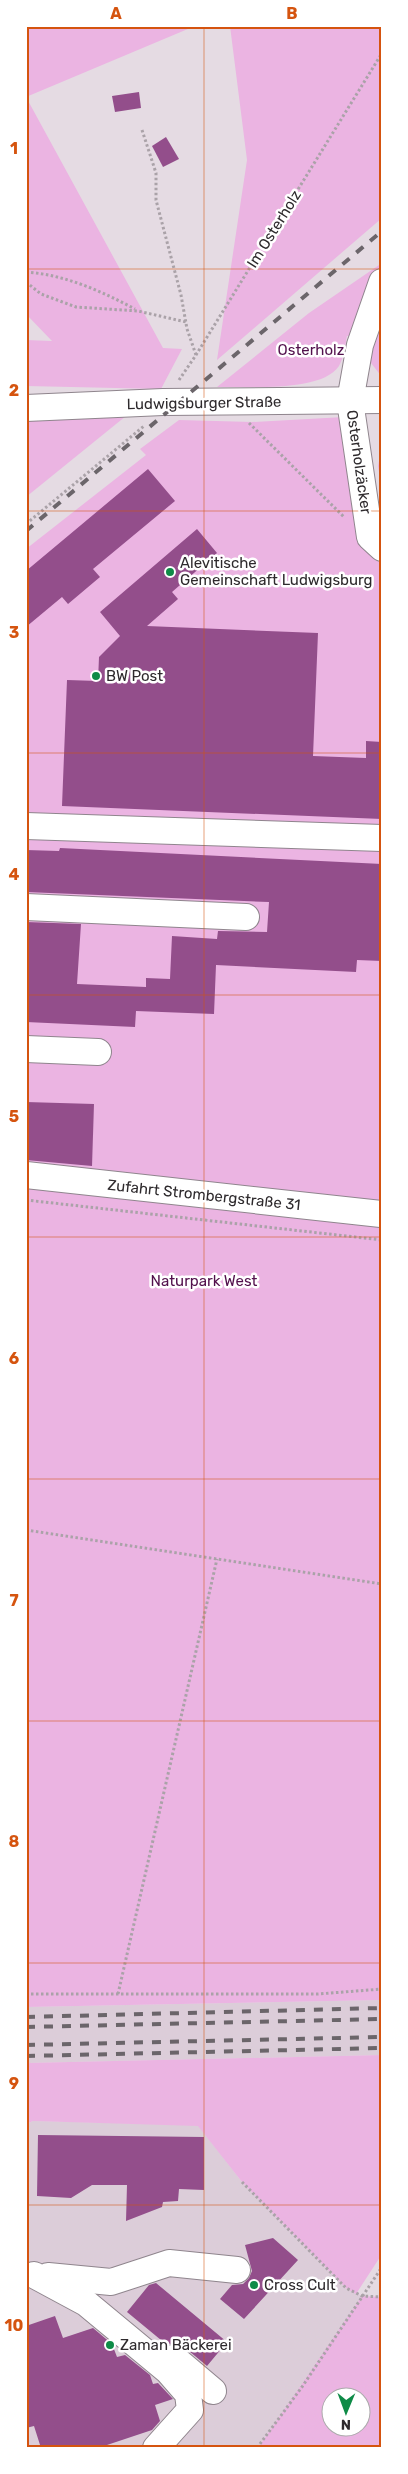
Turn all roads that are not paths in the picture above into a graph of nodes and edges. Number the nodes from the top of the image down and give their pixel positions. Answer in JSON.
{"nodes":[{"id":1,"x":382,"y":282,"type":"edge"},
{"id":2,"x":382,"y":400,"type":"edge"},
{"id":3,"x":350,"y":401,"type":"junction"},
{"id":4,"x":26,"y":408,"type":"edge"},
{"id":5,"x":376,"y":542,"type":"edge"},
{"id":6,"x":26,"y":826,"type":"edge"},
{"id":7,"x":382,"y":838,"type":"edge"},
{"id":8,"x":26,"y":907,"type":"edge"},
{"id":9,"x":246,"y":917,"type":"dead end"},
{"id":10,"x":26,"y":1049,"type":"edge"},
{"id":11,"x":98,"y":1052,"type":"dead end"},
{"id":12,"x":26,"y":1175,"type":"edge"},
{"id":13,"x":381,"y":1214,"type":"edge"},
{"id":14,"x":237,"y":2270,"type":"dead end"},
{"id":15,"x":30,"y":2278,"type":"edge"},
{"id":16,"x":88,"y":2281,"type":"junction"},
{"id":17,"x":213,"y":2391,"type":"dead end"},
{"id":18,"x":156,"y":2448,"type":"edge"}],
"edges":[{"from":1,"to":3,"type":"street"},
{"from":2,"to":3,"type":"street","name":"Ludwigsburger Straße"},
{"from":3,"to":4,"type":"street","name":"Ludwigsburger Straße"},
{"from":3,"to":5,"type":"street","name":"Osterholzäcker"},
{"from":6,"to":7,"type":"street"},
{"from":8,"to":9,"type":"street"},
{"from":10,"to":11,"type":"street"},
{"from":12,"to":13,"type":"street","name":"Zufahrt Strombergstraße 31"},
{"from":14,"to":16,"type":"street"},
{"from":15,"to":16,"type":"street"},
{"from":15,"to":18,"type":"street"},
{"from":16,"to":17,"type":"street"}]}
